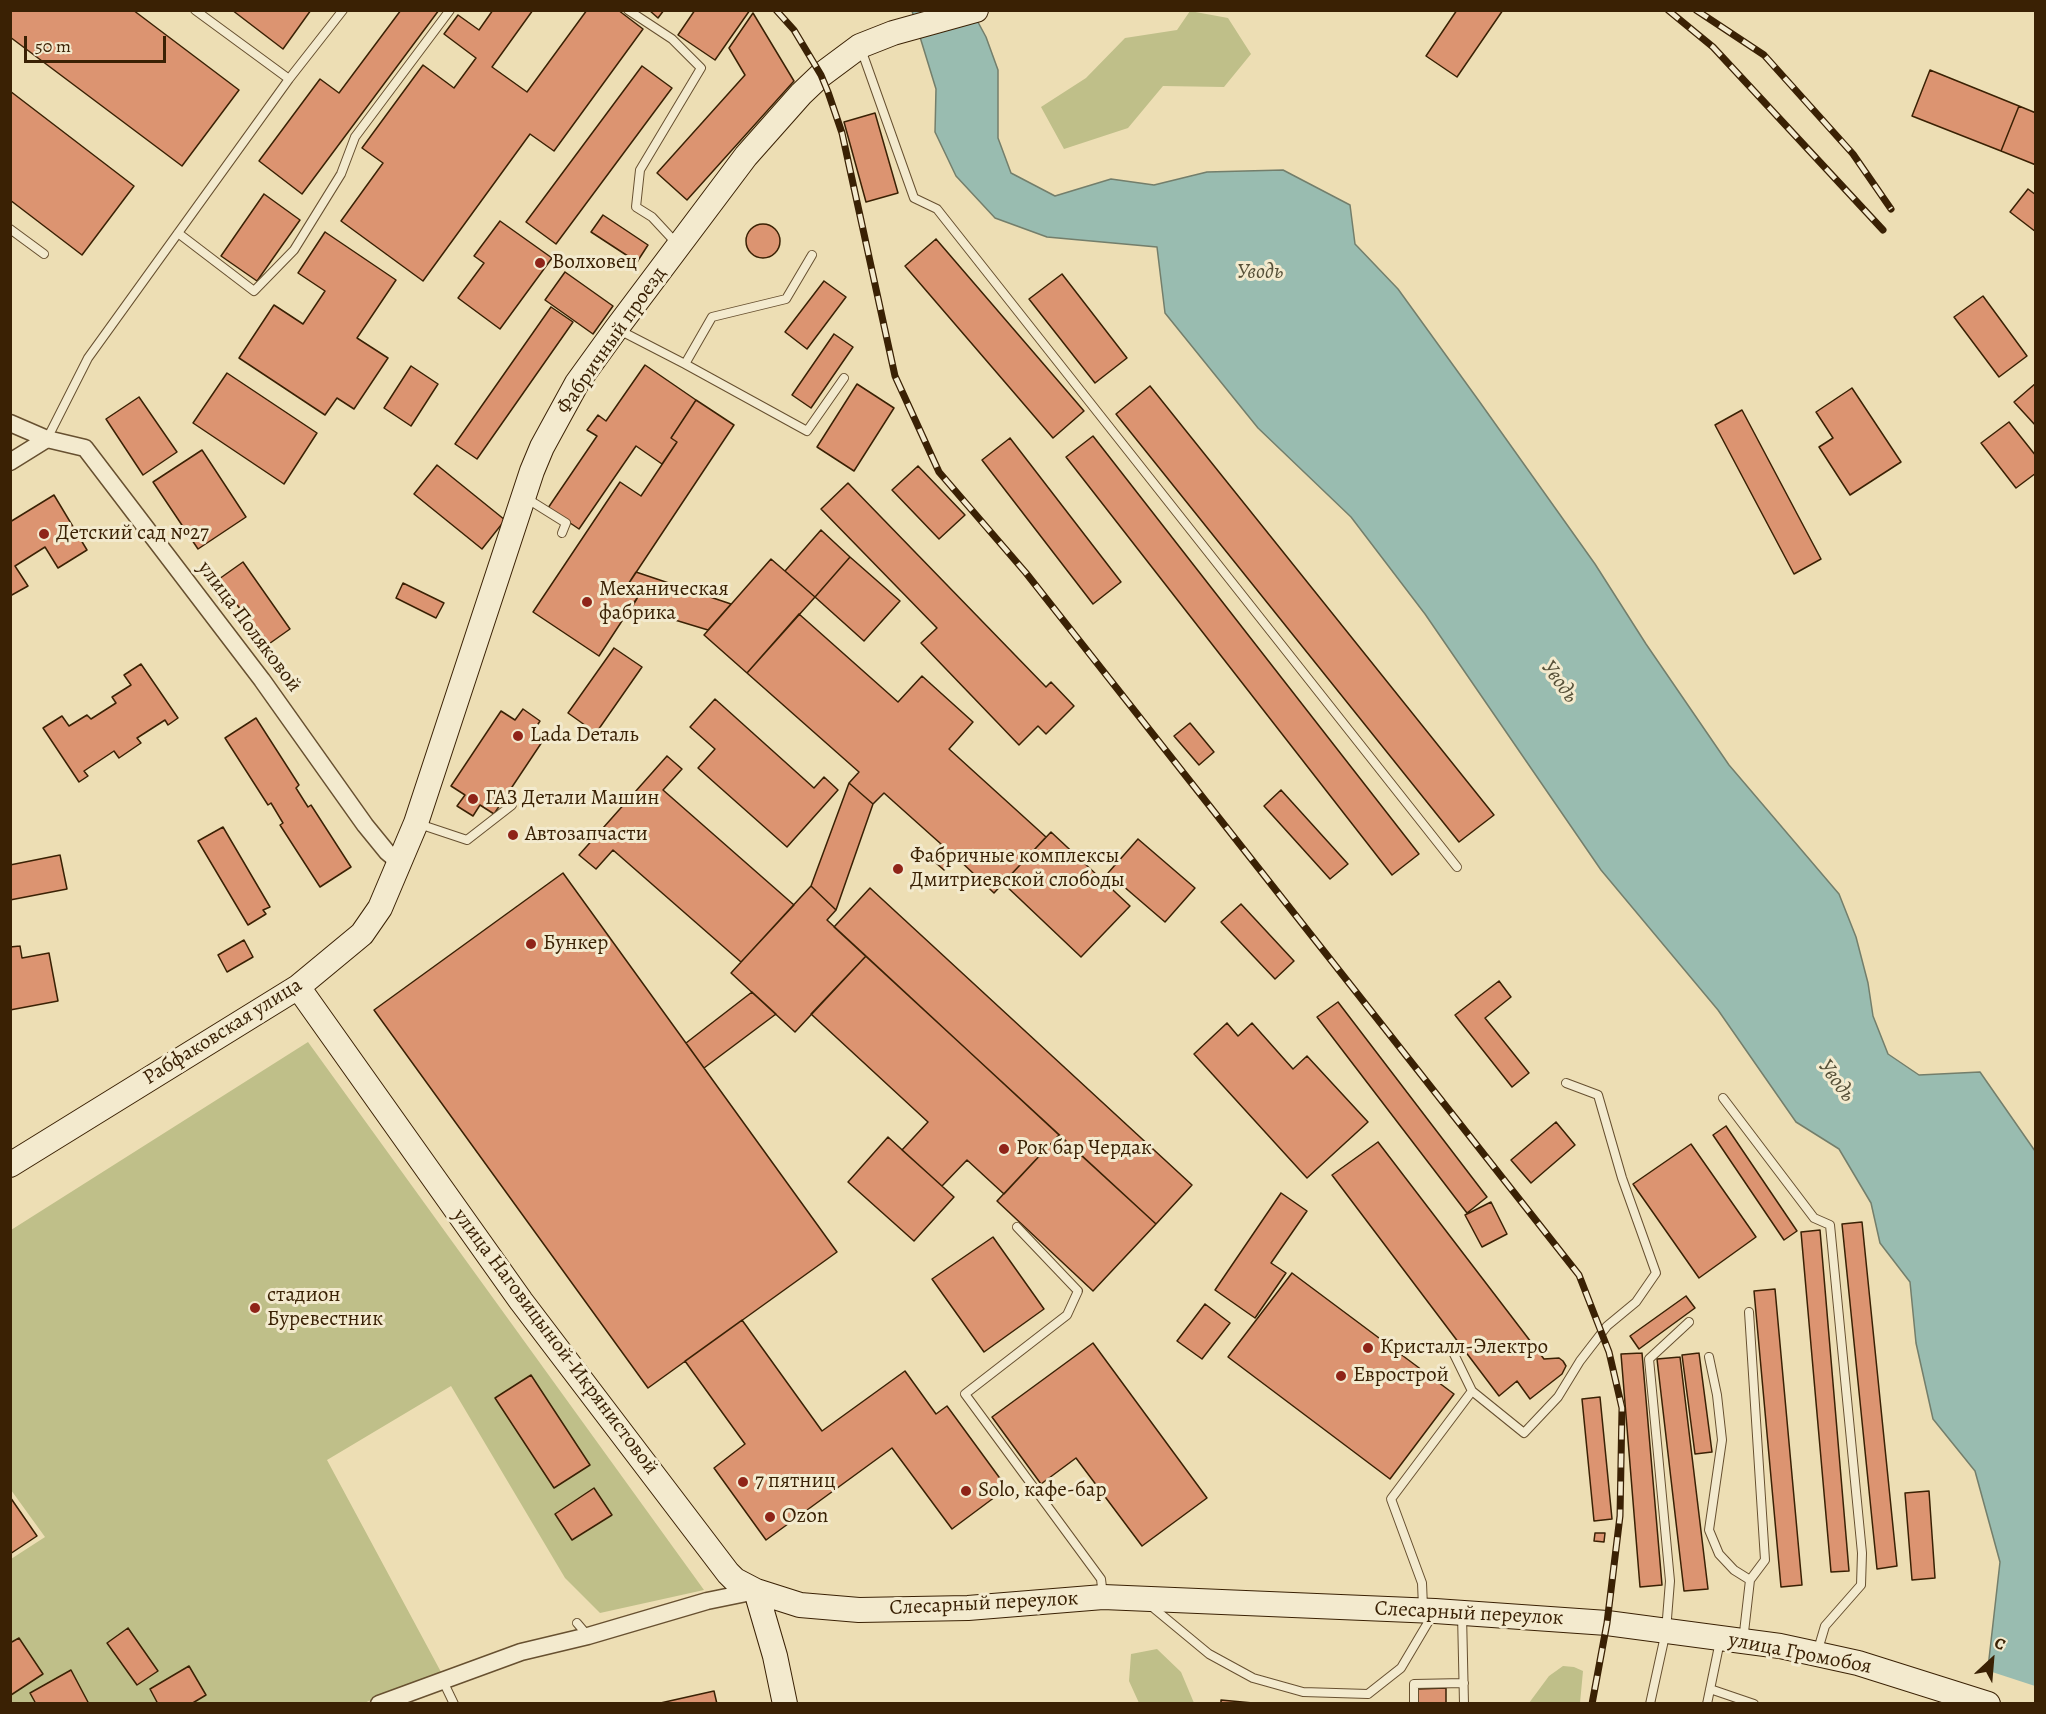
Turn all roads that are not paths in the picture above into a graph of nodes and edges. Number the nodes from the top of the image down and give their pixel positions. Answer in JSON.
{"nodes":[{"id":1,"x":195,"y":10,"type":"edge"},
{"id":2,"x":344,"y":10,"type":"edge"},
{"id":3,"x":450,"y":10,"type":"edge"},
{"id":4,"x":628,"y":10,"type":"edge"},
{"id":5,"x":976,"y":10,"type":"edge"},
{"id":6,"x":860,"y":46,"type":"junction"},
{"id":7,"x":289,"y":79,"type":"junction"},
{"id":8,"x":10,"y":229,"type":"edge"},
{"id":9,"x":178,"y":233,"type":"junction"},
{"id":10,"x":678,"y":245,"type":"junction"},
{"id":11,"x":44,"y":254,"type":"dead end"},
{"id":12,"x":812,"y":255,"type":"dead end"},
{"id":13,"x":616,"y":328,"type":"junction"},
{"id":14,"x":685,"y":364,"type":"junction"},
{"id":15,"x":844,"y":378,"type":"dead end"},
{"id":16,"x":10,"y":423,"type":"edge"},
{"id":17,"x":47,"y":439,"type":"junction"},
{"id":18,"x":10,"y":462,"type":"edge"},
{"id":19,"x":523,"y":496,"type":"junction"},
{"id":20,"x":562,"y":533,"type":"dead end"},
{"id":21,"x":512,"y":805,"type":"dead end"},
{"id":22,"x":416,"y":823,"type":"junction"},
{"id":23,"x":400,"y":863,"type":"junction"},
{"id":24,"x":1457,"y":867,"type":"dead end"},
{"id":25,"x":298,"y":987,"type":"junction"},
{"id":26,"x":1566,"y":1083,"type":"dead end"},
{"id":27,"x":1723,"y":1098,"type":"dead end"},
{"id":28,"x":10,"y":1165,"type":"edge"},
{"id":29,"x":1017,"y":1227,"type":"dead end"},
{"id":30,"x":1749,"y":1312,"type":"dead end"},
{"id":31,"x":1689,"y":1322,"type":"dead end"},
{"id":32,"x":1451,"y":1348,"type":"dead end"},
{"id":33,"x":1709,"y":1357,"type":"dead end"},
{"id":34,"x":1472,"y":1391,"type":"junction"},
{"id":35,"x":1750,"y":1580,"type":"junction"},
{"id":36,"x":756,"y":1591,"type":"junction"},
{"id":37,"x":1103,"y":1597,"type":"junction"},
{"id":38,"x":1144,"y":1599,"type":"junction"},
{"id":39,"x":1429,"y":1611,"type":"junction"},
{"id":40,"x":1462,"y":1613,"type":"junction"},
{"id":41,"x":578,"y":1623,"type":"dead end"},
{"id":42,"x":1607,"y":1623,"type":"joint"},
{"id":43,"x":1666,"y":1631,"type":"junction"},
{"id":44,"x":588,"y":1636,"type":"junction"},
{"id":45,"x":1732,"y":1640,"type":"junction"},
{"id":46,"x":1817,"y":1654,"type":"junction"},
{"id":47,"x":442,"y":1679,"type":"junction"},
{"id":48,"x":1464,"y":1683,"type":"junction"},
{"id":49,"x":1710,"y":1689,"type":"junction"},
{"id":50,"x":379,"y":1704,"type":"edge"},
{"id":51,"x":454,"y":1704,"type":"edge"},
{"id":52,"x":785,"y":1704,"type":"edge"},
{"id":53,"x":1414,"y":1704,"type":"edge"},
{"id":54,"x":1464,"y":1704,"type":"edge"},
{"id":55,"x":1650,"y":1704,"type":"edge"},
{"id":56,"x":1707,"y":1704,"type":"edge"},
{"id":57,"x":1754,"y":1704,"type":"edge"},
{"id":58,"x":1988,"y":1704,"type":"edge"}],
"edges":[{"from":1,"to":7,"type":"lane"},
{"from":2,"to":7,"type":"lane"},
{"from":3,"to":9,"type":"lane"},
{"from":4,"to":10,"type":"lane"},
{"from":5,"to":6,"type":"main road","name":"Фабричный проезд"},
{"from":6,"to":10,"type":"main road","name":"Фабричный проезд"},
{"from":6,"to":24,"type":"lane"},
{"from":7,"to":9,"type":"lane"},
{"from":8,"to":11,"type":"lane"},
{"from":9,"to":17,"type":"lane"},
{"from":10,"to":13,"type":"main road","name":"Фабричный проезд"},
{"from":12,"to":14,"type":"lane"},
{"from":13,"to":14,"type":"lane"},
{"from":13,"to":19,"type":"main road","name":"Фабричный проезд"},
{"from":14,"to":15,"type":"lane"},
{"from":16,"to":17,"type":"street","name":"улица Поляковой"},
{"from":17,"to":18,"type":"street"},
{"from":17,"to":23,"type":"street","name":"улица Поляковой"},
{"from":19,"to":20,"type":"lane"},
{"from":19,"to":22,"type":"main road","name":"Фабричный проезд"},
{"from":21,"to":22,"type":"lane"},
{"from":22,"to":23,"type":"main road","name":"Фабричный проезд"},
{"from":23,"to":25,"type":"main road","name":"Рабфаковская улица"},
{"from":25,"to":28,"type":"main road","name":"Рабфаковская улица"},
{"from":25,"to":36,"type":"main road","name":"улица Наговицыной-Икрянистовой"},
{"from":26,"to":34,"type":"lane"},
{"from":27,"to":46,"type":"lane"},
{"from":29,"to":37,"type":"lane"},
{"from":30,"to":35,"type":"lane"},
{"from":31,"to":43,"type":"lane"},
{"from":32,"to":34,"type":"lane"},
{"from":33,"to":35,"type":"lane"},
{"from":34,"to":39,"type":"lane"},
{"from":35,"to":45,"type":"lane"},
{"from":36,"to":37,"type":"main road","name":"Слесарный переулок"},
{"from":36,"to":44,"type":"street"},
{"from":36,"to":52,"type":"main road"},
{"from":37,"to":38,"type":"main road","name":"Слесарный переулок"},
{"from":38,"to":39,"type":"main road","name":"Слесарный переулок"},
{"from":38,"to":39,"type":"lane"},
{"from":39,"to":40,"type":"main road","name":"Слесарный переулок"},
{"from":40,"to":42,"type":"main road","name":"Слесарный переулок"},
{"from":40,"to":48,"type":"lane"},
{"from":41,"to":44,"type":"lane"},
{"from":42,"to":43,"type":"main road","name":"улица Громобоя"},
{"from":43,"to":45,"type":"main road","name":"улица Громобоя"},
{"from":43,"to":55,"type":"lane"},
{"from":44,"to":47,"type":"street"},
{"from":45,"to":46,"type":"main road","name":"улица Громобоя"},
{"from":45,"to":49,"type":"lane"},
{"from":46,"to":58,"type":"main road","name":"улица Громобоя"},
{"from":47,"to":50,"type":"street"},
{"from":47,"to":51,"type":"lane"},
{"from":48,"to":53,"type":"lane"},
{"from":48,"to":54,"type":"lane"},
{"from":49,"to":56,"type":"lane"},
{"from":49,"to":57,"type":"lane"}]}
